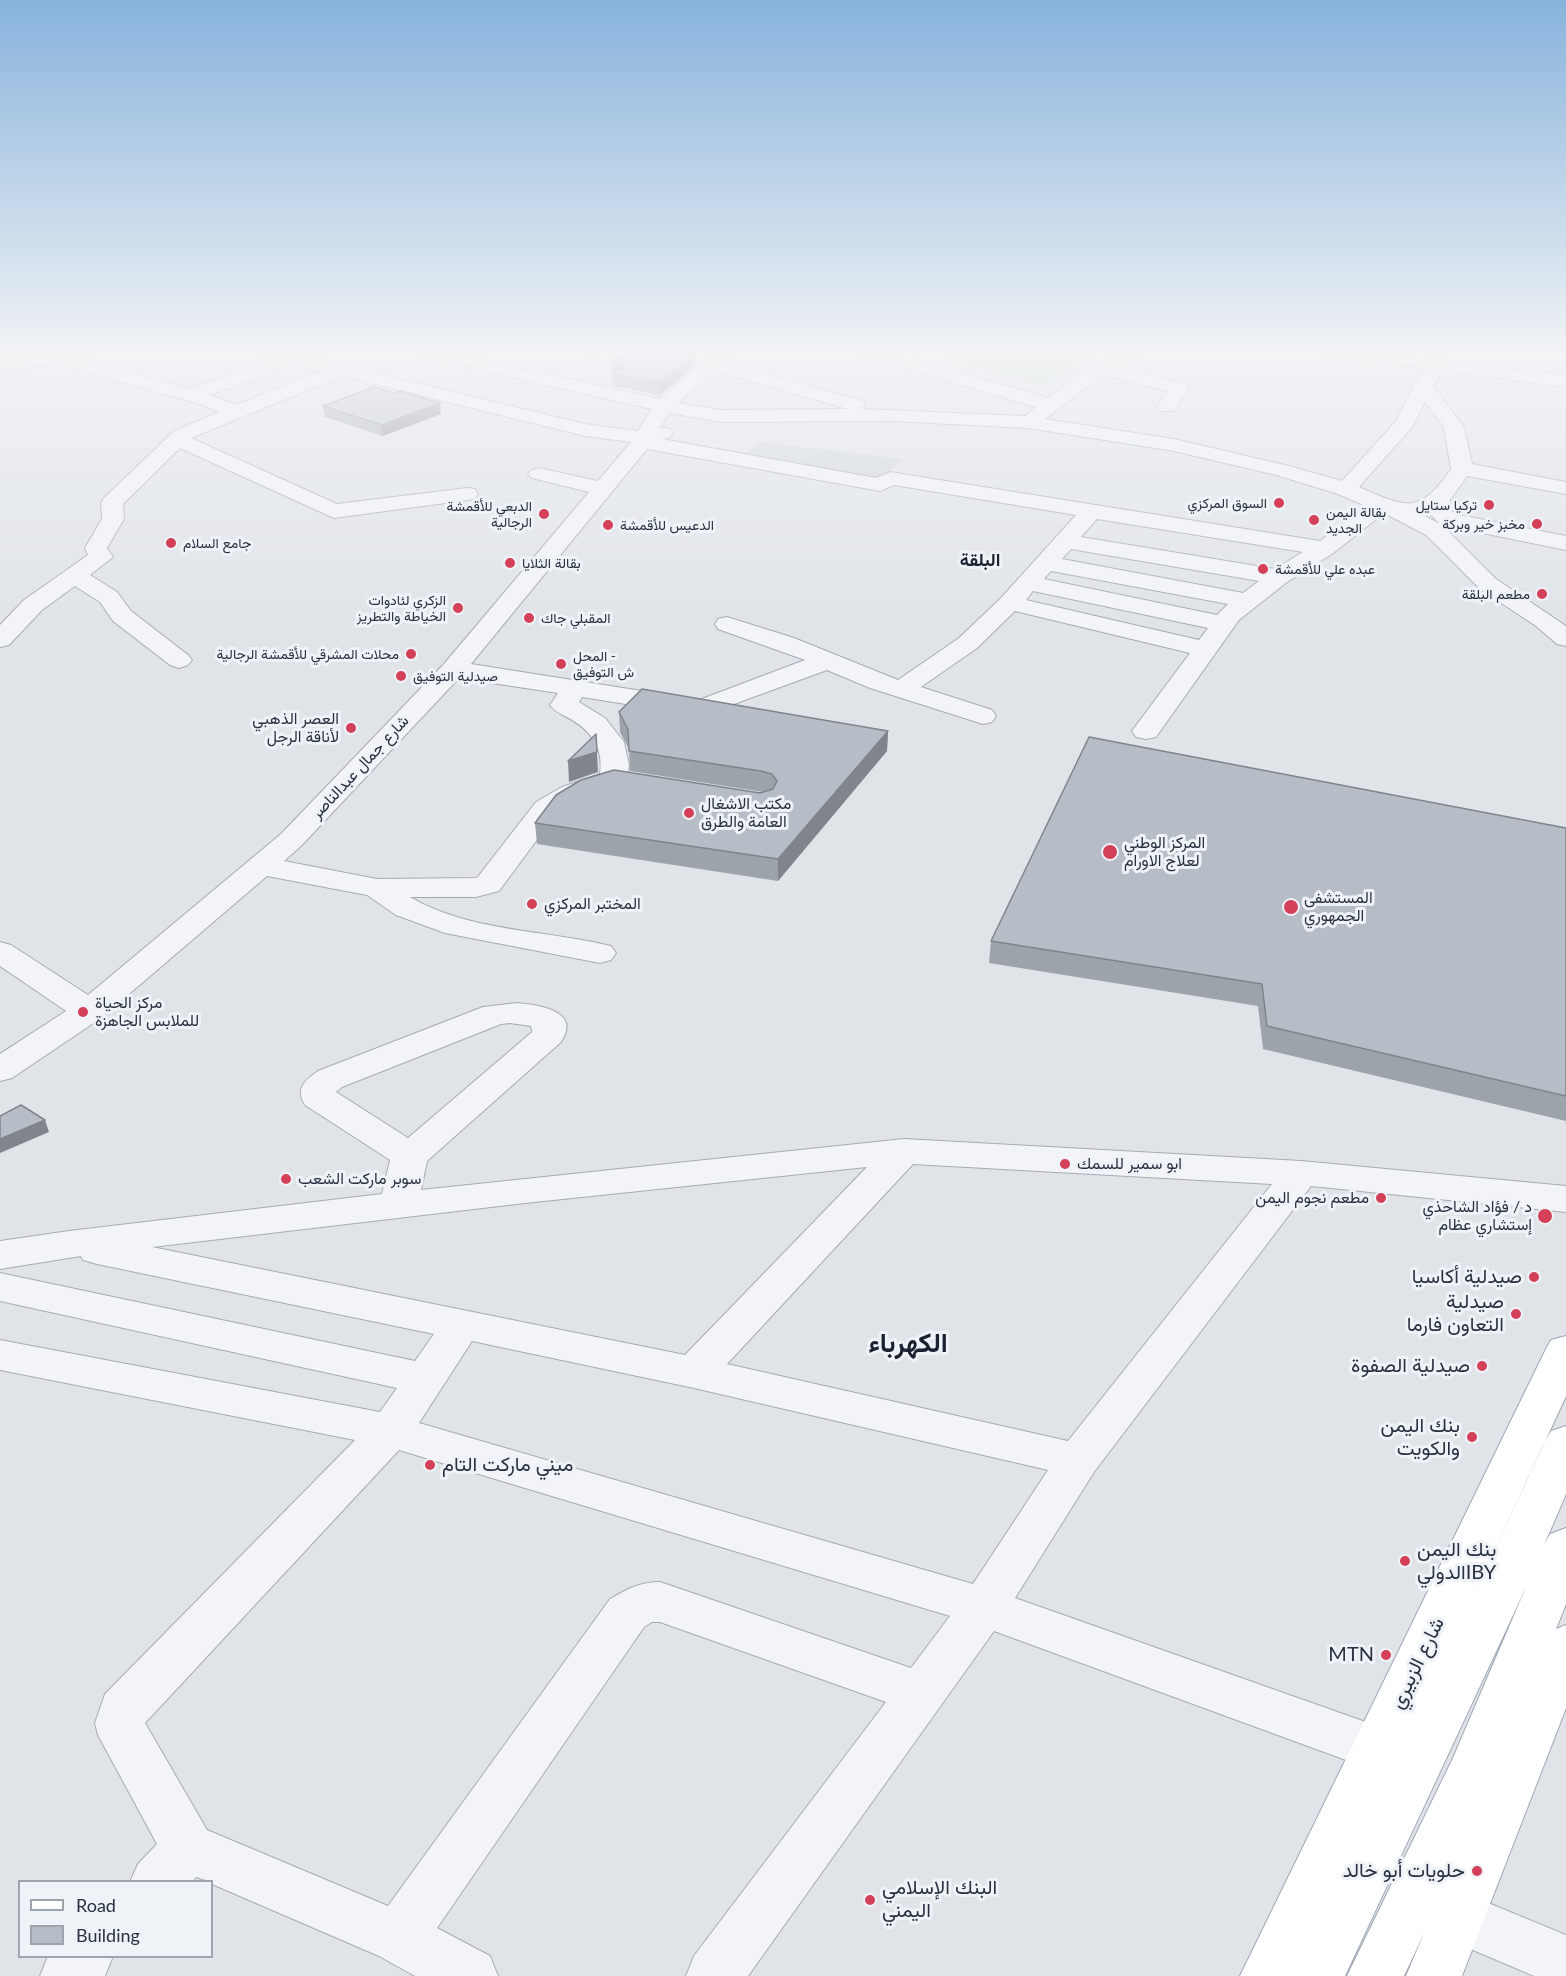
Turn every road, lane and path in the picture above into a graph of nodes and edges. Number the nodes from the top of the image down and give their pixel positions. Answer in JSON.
{"nodes":[{"id":1,"x":172,"y":444,"type":"edge"},
{"id":2,"x":188,"y":444,"type":"edge"},
{"id":3,"x":640,"y":444,"type":"edge"},
{"id":4,"x":665,"y":444,"type":"edge"},
{"id":5,"x":1168,"y":444,"type":"edge"},
{"id":6,"x":1386,"y":444,"type":"edge"},
{"id":7,"x":1457,"y":444,"type":"edge"},
{"id":8,"x":1462,"y":469,"type":"junction"},
{"id":9,"x":538,"y":474,"type":"dead end"},
{"id":10,"x":1566,"y":488,"type":"edge"},
{"id":11,"x":603,"y":489,"type":"junction"},
{"id":12,"x":1346,"y":489,"type":"junction"},
{"id":13,"x":467,"y":494,"type":"dead end"},
{"id":14,"x":1440,"y":501,"type":"junction"},
{"id":15,"x":1390,"y":508,"type":"junction"},
{"id":16,"x":1092,"y":512,"type":"junction"},
{"id":17,"x":1066,"y":541,"type":"junction"},
{"id":18,"x":1566,"y":543,"type":"edge"},
{"id":19,"x":1324,"y":549,"type":"junction"},
{"id":20,"x":1046,"y":562,"type":"junction"},
{"id":21,"x":75,"y":576,"type":"junction"},
{"id":22,"x":1280,"y":577,"type":"junction"},
{"id":23,"x":1028,"y":583,"type":"junction"},
{"id":24,"x":1248,"y":601,"type":"junction"},
{"id":25,"x":1010,"y":603,"type":"junction"},
{"id":26,"x":727,"y":624,"type":"dead end"},
{"id":27,"x":1223,"y":624,"type":"junction"},
{"id":28,"x":1566,"y":639,"type":"edge"},
{"id":29,"x":0,"y":640,"type":"edge"},
{"id":30,"x":1205,"y":649,"type":"junction"},
{"id":31,"x":179,"y":660,"type":"dead end"},
{"id":32,"x":830,"y":660,"type":"junction"},
{"id":33,"x":453,"y":669,"type":"junction"},
{"id":34,"x":576,"y":688,"type":"junction"},
{"id":35,"x":902,"y":689,"type":"junction"},
{"id":36,"x":983,"y":716,"type":"dead end"},
{"id":37,"x":1146,"y":731,"type":"dead end"},
{"id":38,"x":262,"y":866,"type":"junction"},
{"id":39,"x":377,"y":888,"type":"junction"},
{"id":40,"x":0,"y":952,"type":"edge"},
{"id":41,"x":600,"y":953,"type":"dead end"},
{"id":42,"x":89,"y":1011,"type":"junction"},
{"id":43,"x":0,"y":1070,"type":"edge"},
{"id":44,"x":904,"y":1151,"type":"junction"},
{"id":45,"x":410,"y":1156,"type":"junction"},
{"id":46,"x":1301,"y":1173,"type":"junction"},
{"id":47,"x":1566,"y":1199,"type":"edge"},
{"id":48,"x":398,"y":1205,"type":"junction"},
{"id":49,"x":69,"y":1244,"type":"junction"},
{"id":50,"x":0,"y":1255,"type":"edge"},
{"id":51,"x":0,"y":1287,"type":"edge"},
{"id":52,"x":462,"y":1324,"type":"junction"},
{"id":53,"x":1566,"y":1351,"type":"edge"},
{"id":54,"x":0,"y":1355,"type":"edge"},
{"id":55,"x":694,"y":1372,"type":"junction"},
{"id":56,"x":427,"y":1379,"type":"junction"},
{"id":57,"x":392,"y":1431,"type":"junction"},
{"id":58,"x":1566,"y":1443,"type":"edge"},
{"id":59,"x":1078,"y":1460,"type":"junction"},
{"id":60,"x":1566,"y":1547,"type":"edge"},
{"id":61,"x":984,"y":1607,"type":"junction"},
{"id":62,"x":1566,"y":1646,"type":"edge"},
{"id":63,"x":922,"y":1693,"type":"junction"},
{"id":64,"x":1376,"y":1748,"type":"junction"},
{"id":65,"x":1493,"y":1776,"type":"junction"},
{"id":66,"x":173,"y":1865,"type":"edge"},
{"id":67,"x":1459,"y":1917,"type":"junction"},
{"id":68,"x":399,"y":1937,"type":"junction"},
{"id":69,"x":84,"y":1958,"type":"edge"},
{"id":70,"x":1566,"y":1962,"type":"edge"},
{"id":71,"x":68,"y":1976,"type":"edge"},
{"id":72,"x":470,"y":1976,"type":"edge"},
{"id":73,"x":714,"y":1976,"type":"edge"},
{"id":74,"x":1268,"y":1976,"type":"edge"},
{"id":75,"x":1316,"y":1976,"type":"edge"},
{"id":76,"x":1375,"y":1976,"type":"edge"},
{"id":77,"x":1434,"y":1976,"type":"edge"}],
"edges":[{"from":1,"to":21,"type":"street"},
{"from":2,"to":13,"type":"street"},
{"from":3,"to":11,"type":"street","name":"شارع جمال عبدالناصر"},
{"from":4,"to":16,"type":"street"},
{"from":5,"to":12,"type":"street"},
{"from":6,"to":12,"type":"street"},
{"from":7,"to":8,"type":"street"},
{"from":8,"to":10,"type":"street"},
{"from":8,"to":14,"type":"street"},
{"from":9,"to":11,"type":"street"},
{"from":11,"to":33,"type":"street","name":"شارع جمال عبدالناصر"},
{"from":12,"to":15,"type":"street"},
{"from":14,"to":15,"type":"street"},
{"from":14,"to":18,"type":"street"},
{"from":15,"to":19,"type":"street"},
{"from":15,"to":28,"type":"street"},
{"from":16,"to":17,"type":"street"},
{"from":16,"to":19,"type":"street"},
{"from":17,"to":20,"type":"street"},
{"from":17,"to":22,"type":"street"},
{"from":19,"to":22,"type":"street"},
{"from":20,"to":23,"type":"street"},
{"from":20,"to":24,"type":"street"},
{"from":21,"to":29,"type":"street"},
{"from":21,"to":31,"type":"street"},
{"from":22,"to":24,"type":"street"},
{"from":23,"to":25,"type":"street"},
{"from":23,"to":27,"type":"street"},
{"from":24,"to":27,"type":"street"},
{"from":25,"to":30,"type":"street"},
{"from":25,"to":35,"type":"street"},
{"from":26,"to":32,"type":"street"},
{"from":27,"to":30,"type":"street"},
{"from":30,"to":37,"type":"street"},
{"from":32,"to":34,"type":"street"},
{"from":32,"to":35,"type":"street"},
{"from":33,"to":34,"type":"street"},
{"from":33,"to":38,"type":"street","name":"شارع جمال عبدالناصر"},
{"from":34,"to":39,"type":"street"},
{"from":35,"to":36,"type":"street"},
{"from":38,"to":39,"type":"street"},
{"from":38,"to":42,"type":"street","name":"شارع جمال عبدالناصر"},
{"from":39,"to":41,"type":"street"},
{"from":40,"to":42,"type":"street"},
{"from":42,"to":43,"type":"street","name":"شارع جمال عبدالناصر"},
{"from":44,"to":46,"type":"street"},
{"from":44,"to":48,"type":"street"},
{"from":44,"to":55,"type":"street"},
{"from":45,"to":45,"type":"street"},
{"from":45,"to":48,"type":"street"},
{"from":46,"to":47,"type":"street"},
{"from":46,"to":59,"type":"street"},
{"from":48,"to":49,"type":"street"},
{"from":49,"to":50,"type":"street"},
{"from":49,"to":52,"type":"street"},
{"from":51,"to":56,"type":"street"},
{"from":52,"to":55,"type":"street"},
{"from":52,"to":56,"type":"street"},
{"from":53,"to":64,"type":"main road","name":"شارع الزبيري"},
{"from":54,"to":57,"type":"street"},
{"from":55,"to":59,"type":"street"},
{"from":56,"to":57,"type":"street"},
{"from":57,"to":61,"type":"street"},
{"from":57,"to":66,"type":"street"},
{"from":58,"to":75,"type":"main road"},
{"from":59,"to":61,"type":"street"},
{"from":60,"to":65,"type":"main road"},
{"from":61,"to":63,"type":"street"},
{"from":61,"to":64,"type":"street"},
{"from":62,"to":65,"type":"main road"},
{"from":63,"to":68,"type":"street"},
{"from":63,"to":73,"type":"street"},
{"from":64,"to":74,"type":"main road","name":"شارع الزبيري"},
{"from":65,"to":67,"type":"main road"},
{"from":65,"to":76,"type":"main road"},
{"from":66,"to":68,"type":"street"},
{"from":67,"to":70,"type":"street"},
{"from":67,"to":77,"type":"main road"},
{"from":68,"to":72,"type":"street"},
{"from":69,"to":71,"type":"street"}]}
